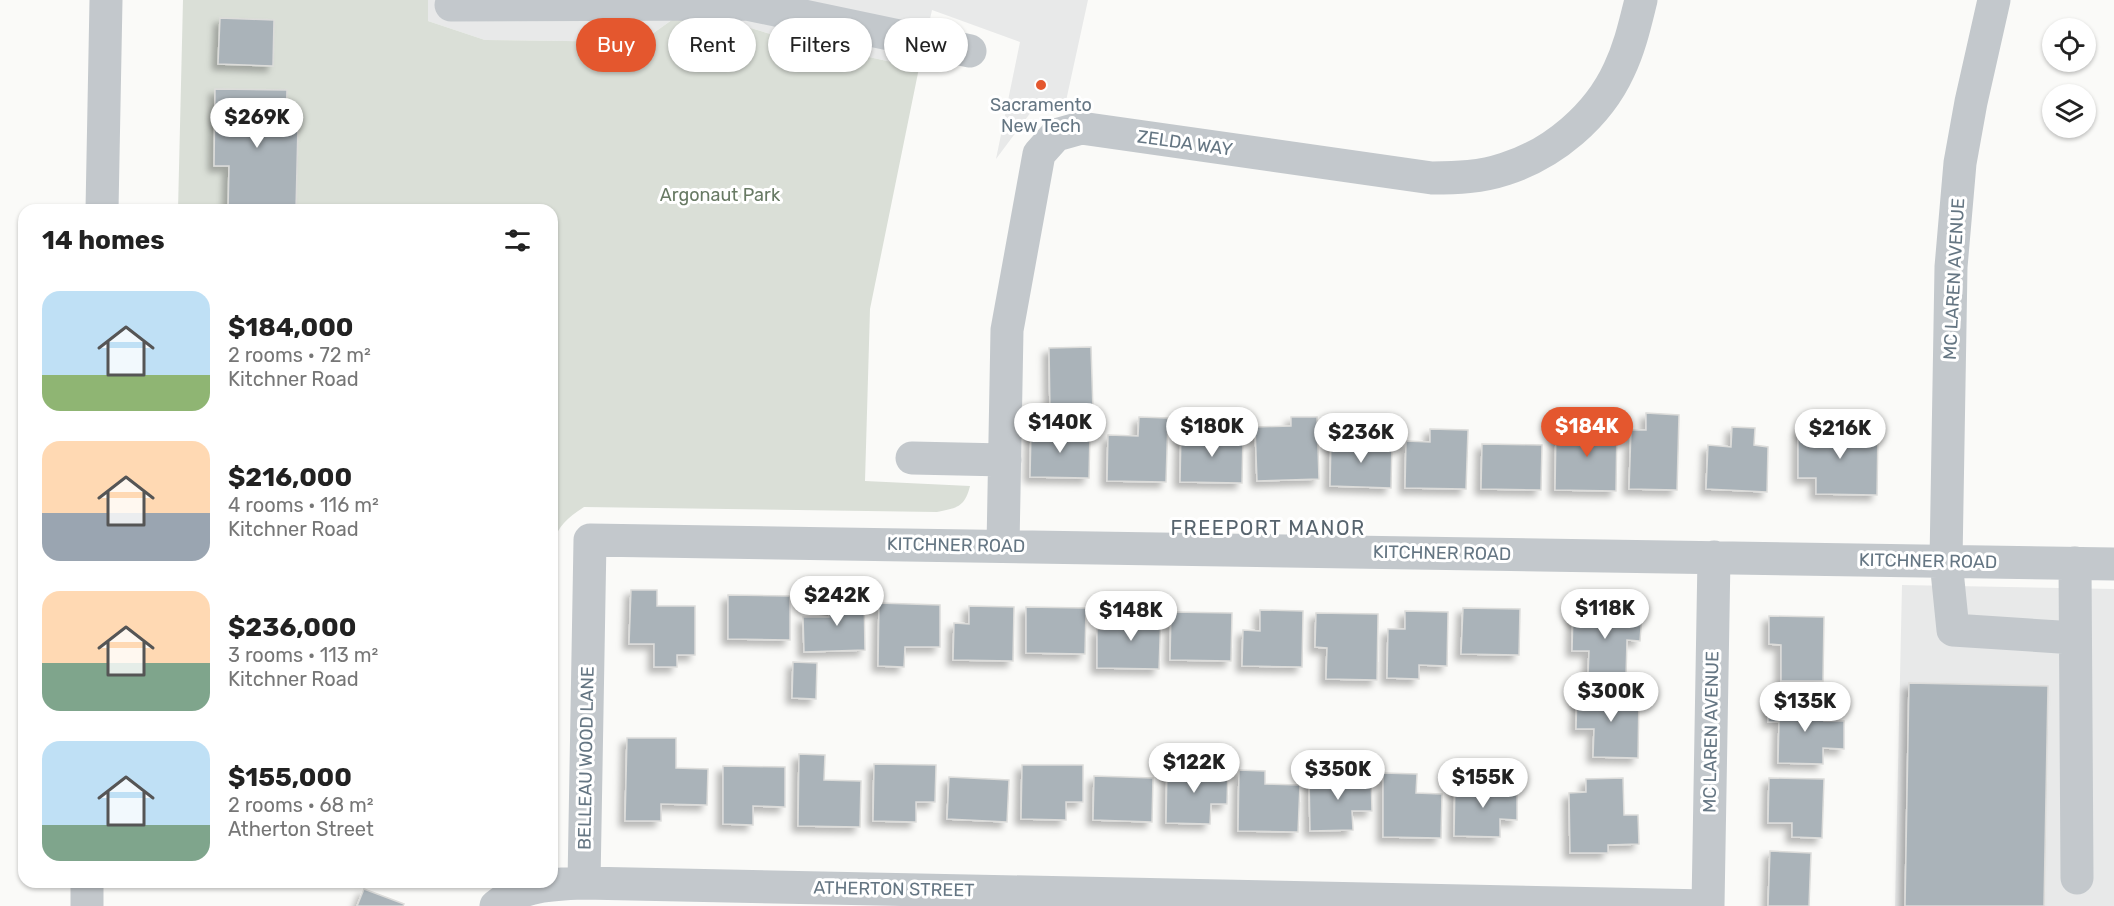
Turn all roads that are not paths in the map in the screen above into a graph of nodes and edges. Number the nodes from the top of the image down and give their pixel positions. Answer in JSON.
{"nodes":[{"id":1,"x":106,"y":0,"type":"edge"},
{"id":2,"x":1641,"y":0,"type":"edge"},
{"id":3,"x":1994,"y":0,"type":"edge"},
{"id":4,"x":451,"y":5,"type":"dead end"},
{"id":5,"x":970,"y":51,"type":"dead end"},
{"id":6,"x":102,"y":204,"type":"edge"},
{"id":7,"x":912,"y":458,"type":"dead end"},
{"id":8,"x":1005,"y":460,"type":"junction"},
{"id":9,"x":590,"y":540,"type":"joint"},
{"id":10,"x":1003,"y":546,"type":"junction"},
{"id":11,"x":1713,"y":557,"type":"junction"},
{"id":12,"x":1946,"y":561,"type":"junction"},
{"id":13,"x":2075,"y":563,"type":"junction"},
{"id":14,"x":2114,"y":564,"type":"edge"},
{"id":15,"x":2075,"y":638,"type":"junction"},
{"id":16,"x":2077,"y":878,"type":"dead end"},
{"id":17,"x":584,"y":883,"type":"junction"},
{"id":18,"x":558,"y":884,"type":"edge"},
{"id":19,"x":87,"y":888,"type":"edge"},
{"id":20,"x":530,"y":888,"type":"edge"},
{"id":21,"x":87,"y":906,"type":"edge"},
{"id":22,"x":496,"y":906,"type":"edge"},
{"id":23,"x":1708,"y":906,"type":"edge"}],
"edges":[{"from":1,"to":6,"type":"street"},
{"from":2,"to":8,"type":"street","name":"ZELDA WAY"},
{"from":3,"to":12,"type":"street","name":"MC LAREN AVENUE"},
{"from":4,"to":5,"type":"street"},
{"from":7,"to":8,"type":"street"},
{"from":8,"to":10,"type":"street","name":"ZELDA WAY"},
{"from":9,"to":10,"type":"street","name":"KITCHNER ROAD"},
{"from":9,"to":17,"type":"street","name":"BELLEAU WOOD LANE"},
{"from":10,"to":11,"type":"street","name":"KITCHNER ROAD"},
{"from":11,"to":12,"type":"street","name":"KITCHNER ROAD"},
{"from":11,"to":23,"type":"street","name":"MC LAREN AVENUE"},
{"from":12,"to":13,"type":"street","name":"KITCHNER ROAD"},
{"from":12,"to":15,"type":"street","name":"MC LAREN AVENUE"},
{"from":13,"to":14,"type":"street","name":"KITCHNER ROAD"},
{"from":13,"to":15,"type":"street"},
{"from":15,"to":16,"type":"street"},
{"from":17,"to":18,"type":"street"},
{"from":17,"to":23,"type":"street","name":"ATHERTON STREET"},
{"from":19,"to":21,"type":"street"},
{"from":20,"to":22,"type":"street"}]}
